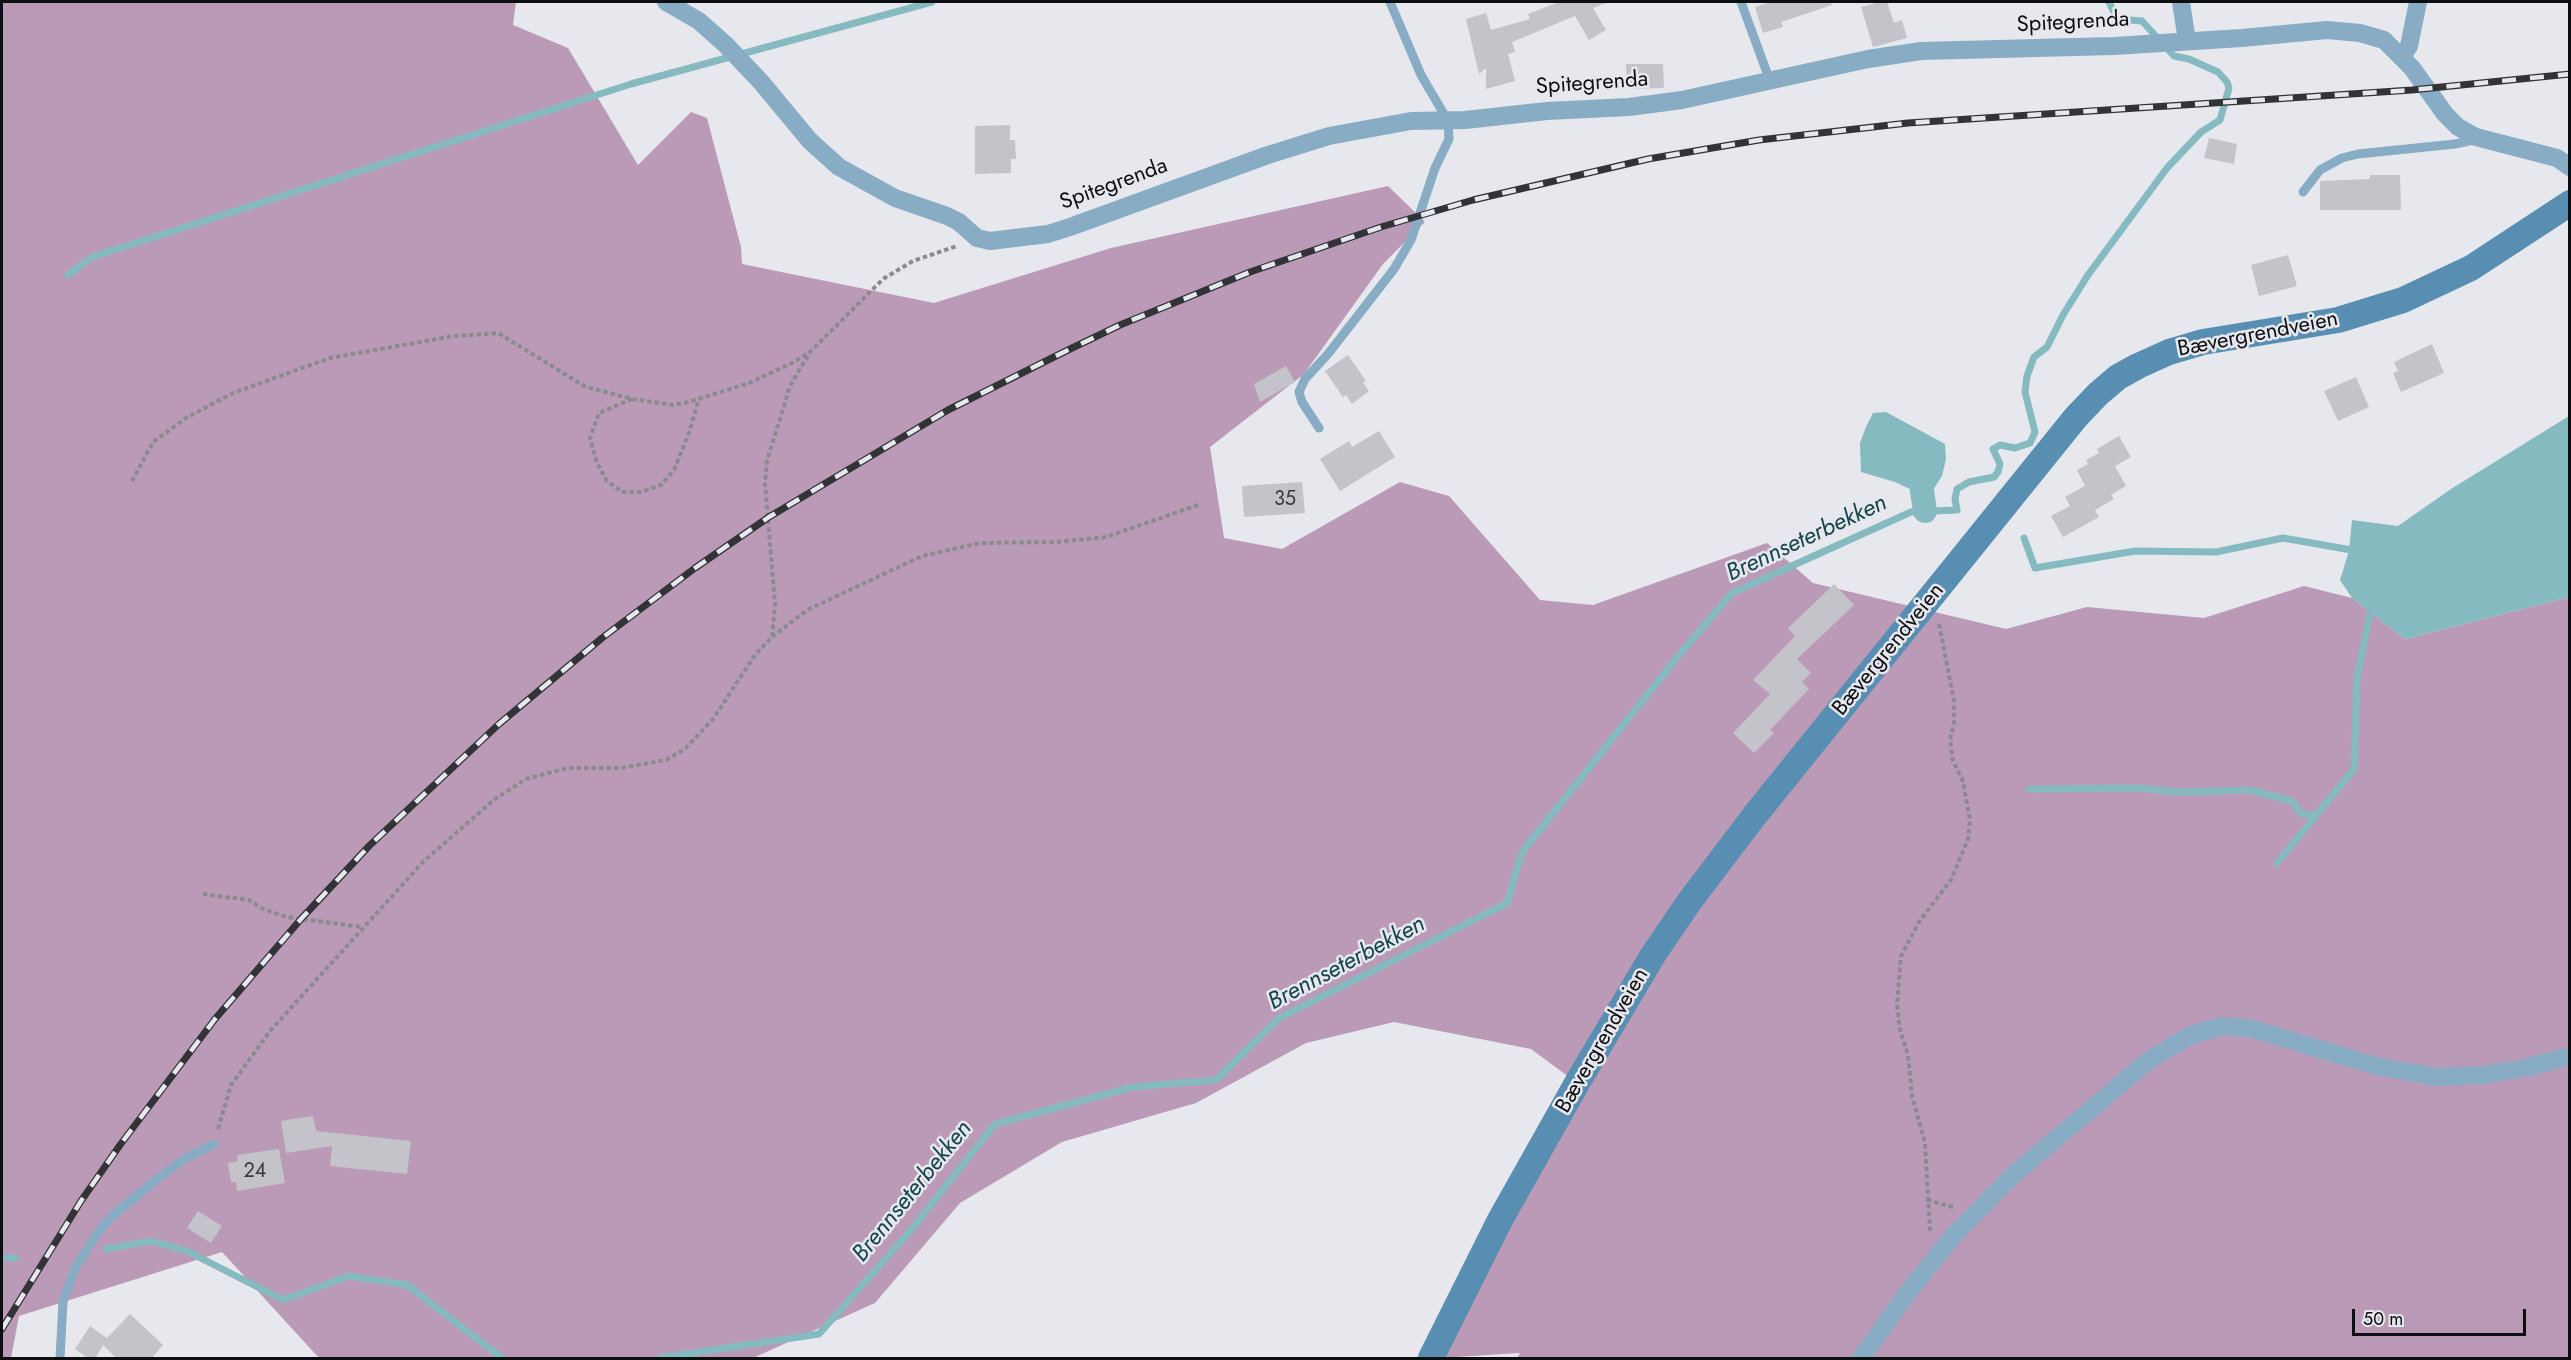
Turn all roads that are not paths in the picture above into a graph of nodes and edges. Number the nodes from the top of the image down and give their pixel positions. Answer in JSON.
{"nodes":[{"id":1,"x":666,"y":2,"type":"edge"},
{"id":2,"x":1390,"y":2,"type":"edge"},
{"id":3,"x":1741,"y":2,"type":"edge"},
{"id":4,"x":2181,"y":2,"type":"edge"},
{"id":5,"x":2418,"y":2,"type":"edge"},
{"id":6,"x":2187,"y":41,"type":"junction"},
{"id":7,"x":2402,"y":57,"type":"junction"},
{"id":8,"x":1770,"y":81,"type":"junction"},
{"id":9,"x":1448,"y":121,"type":"junction"},
{"id":10,"x":2476,"y":137,"type":"junction"},
{"id":11,"x":2570,"y":167,"type":"edge"},
{"id":12,"x":2303,"y":192,"type":"dead end"},
{"id":13,"x":2570,"y":203,"type":"edge"},
{"id":14,"x":1319,"y":428,"type":"dead end"},
{"id":15,"x":2570,"y":1056,"type":"edge"},
{"id":16,"x":214,"y":1144,"type":"road end"},
{"id":17,"x":60,"y":1359,"type":"edge"},
{"id":18,"x":1431,"y":1359,"type":"edge"},
{"id":19,"x":1861,"y":1359,"type":"edge"}],
"edges":[{"from":1,"to":9,"type":"street","name":"Spitegrenda"},
{"from":2,"to":9,"type":"lane"},
{"from":3,"to":8,"type":"lane"},
{"from":4,"to":6,"type":"street"},
{"from":5,"to":7,"type":"street"},
{"from":6,"to":7,"type":"street","name":"Spitegrenda"},
{"from":6,"to":8,"type":"street","name":"Spitegrenda"},
{"from":7,"to":10,"type":"street","name":"Spitegrenda"},
{"from":8,"to":9,"type":"street","name":"Spitegrenda"},
{"from":9,"to":14,"type":"lane"},
{"from":10,"to":11,"type":"street","name":"Spitegrenda"},
{"from":10,"to":12,"type":"lane"},
{"from":13,"to":18,"type":"main road","name":"Bævergrendveien"},
{"from":15,"to":19,"type":"street"},
{"from":16,"to":17,"type":"lane"}]}
